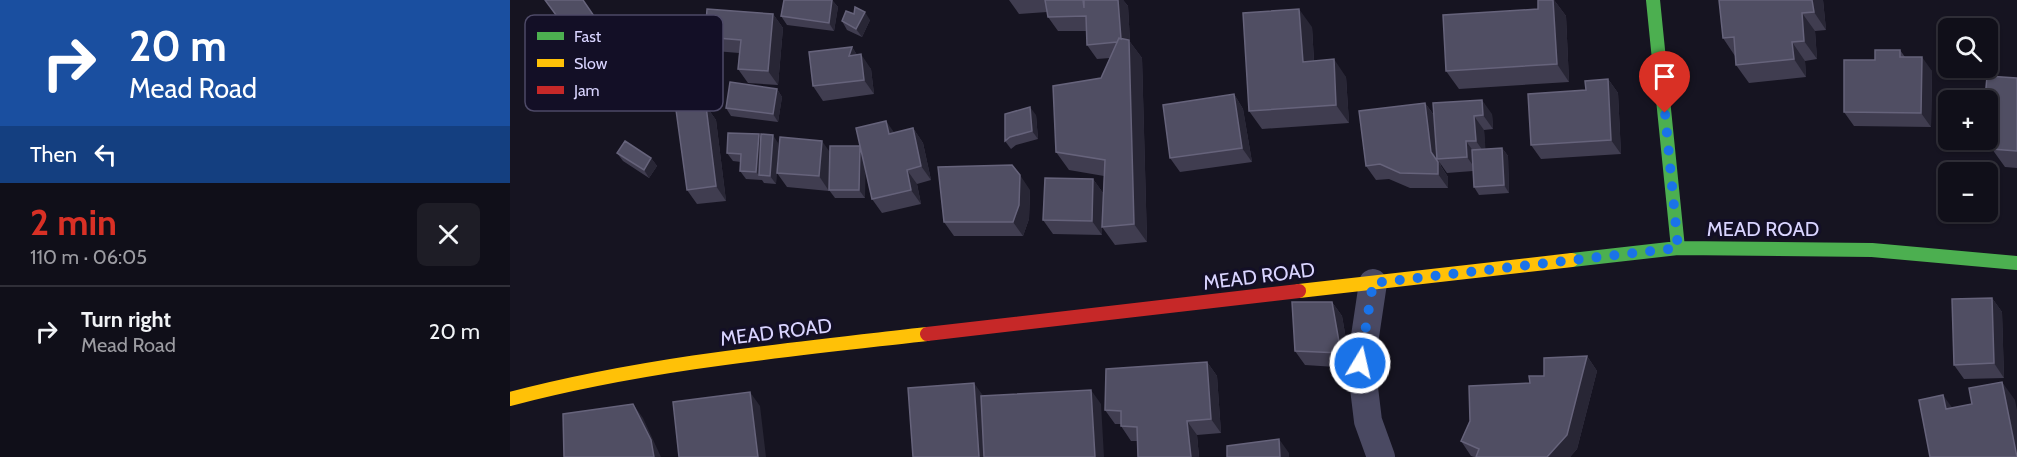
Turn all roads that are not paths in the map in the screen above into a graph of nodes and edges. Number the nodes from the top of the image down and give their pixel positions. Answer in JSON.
{"nodes":[{"id":1,"x":1653,"y":0,"type":"edge"},
{"id":2,"x":1678,"y":248,"type":"junction"},
{"id":3,"x":2017,"y":263,"type":"edge"},
{"id":4,"x":1373,"y":283,"type":"junction"},
{"id":5,"x":510,"y":399,"type":"edge"},
{"id":6,"x":1381,"y":457,"type":"edge"}],
"edges":[{"from":1,"to":2,"type":"main road"},
{"from":2,"to":3,"type":"main road","name":"MEAD ROAD"},
{"from":2,"to":4,"type":"main road","name":"MEAD ROAD"},
{"from":4,"to":5,"type":"main road","name":"MEAD ROAD"},
{"from":4,"to":6,"type":"street"}]}
